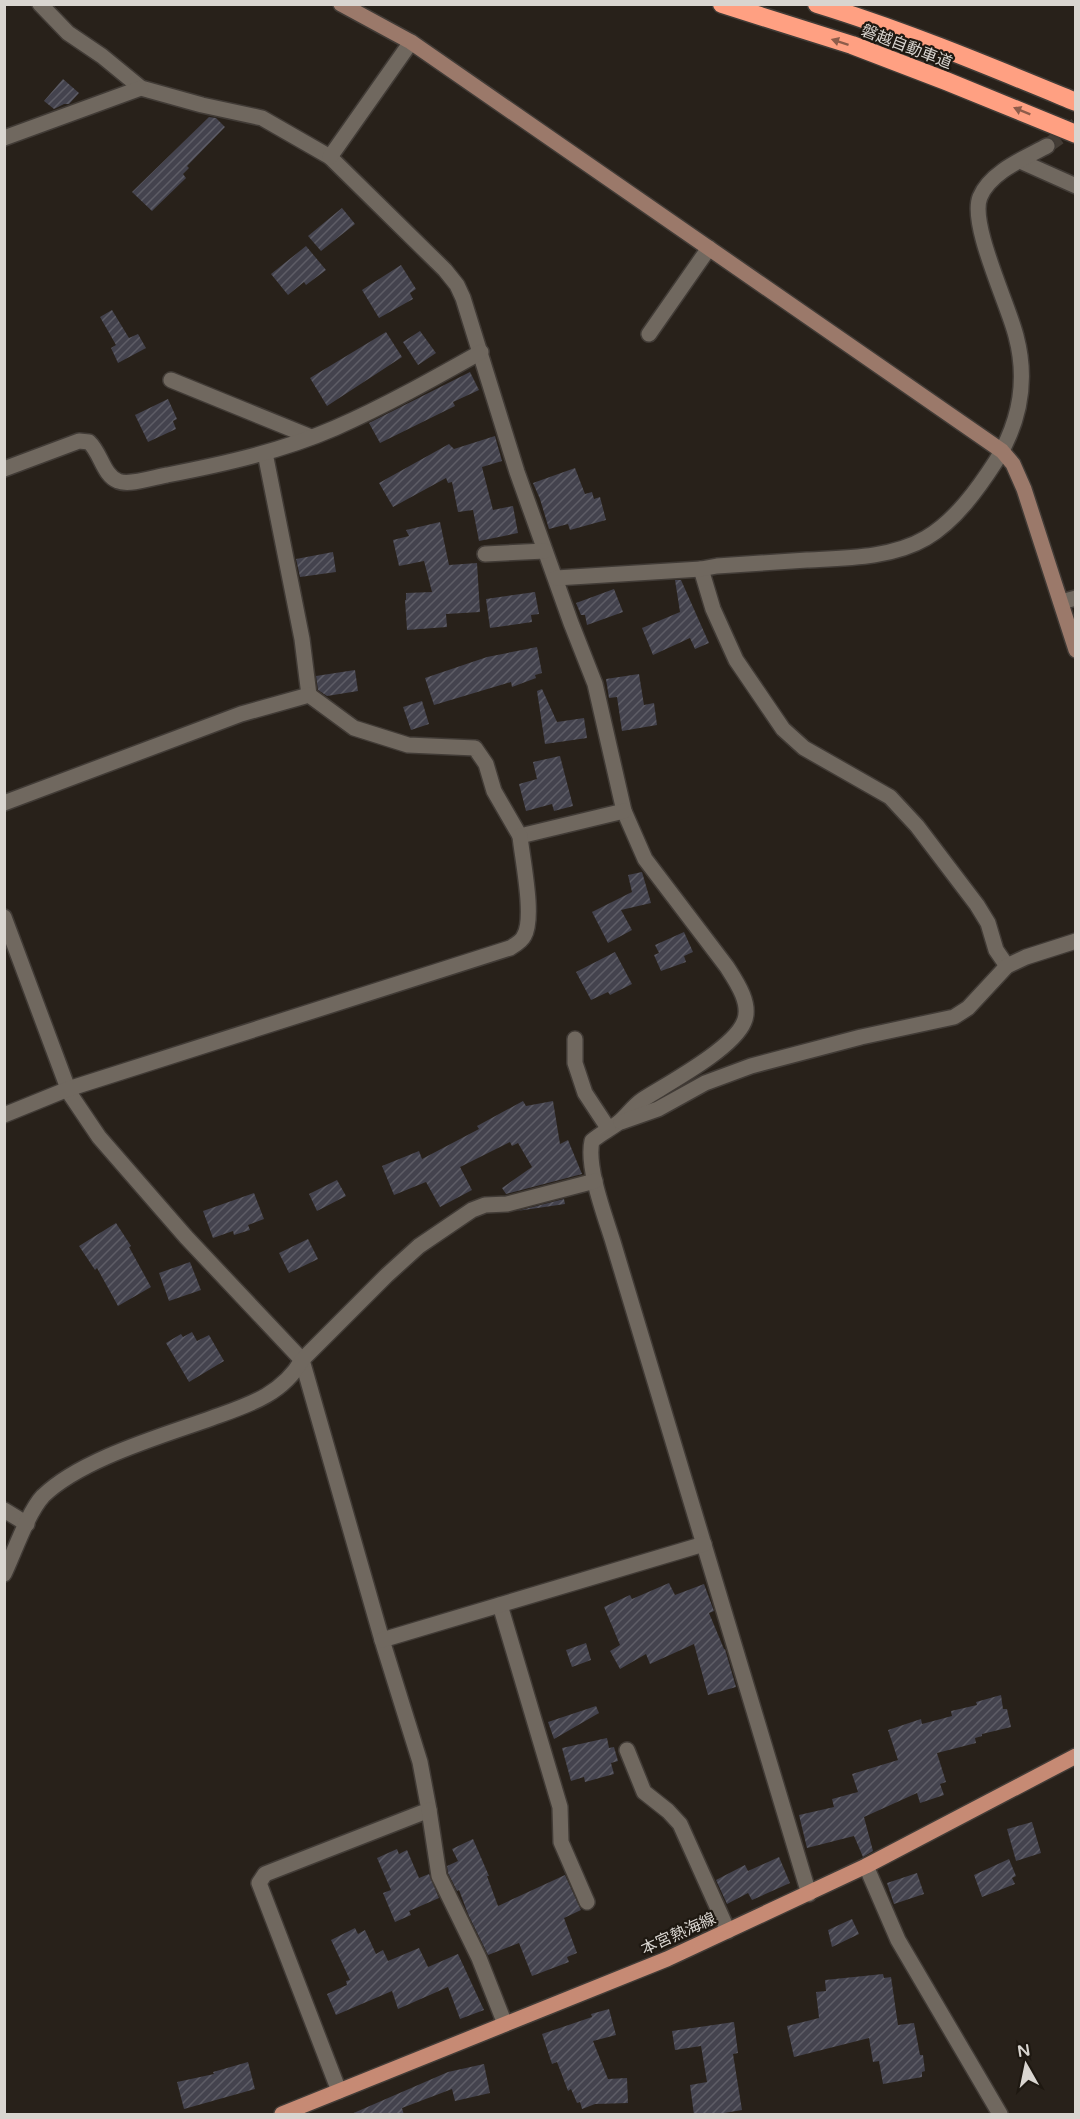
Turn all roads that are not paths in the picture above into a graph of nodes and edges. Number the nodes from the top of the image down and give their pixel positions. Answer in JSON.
{"nodes":[{"id":1,"x":40,"y":4,"type":"edge"},
{"id":2,"x":341,"y":4,"type":"edge"},
{"id":3,"x":722,"y":4,"type":"edge"},
{"id":4,"x":817,"y":4,"type":"edge"},
{"id":5,"x":411,"y":42,"type":"junction"},
{"id":6,"x":141,"y":88,"type":"junction"},
{"id":7,"x":1076,"y":102,"type":"edge"},
{"id":8,"x":1076,"y":134,"type":"edge"},
{"id":9,"x":4,"y":138,"type":"edge"},
{"id":10,"x":1047,"y":146,"type":"tunnel mouth"},
{"id":11,"x":330,"y":157,"type":"junction"},
{"id":12,"x":1020,"y":161,"type":"junction"},
{"id":13,"x":1076,"y":186,"type":"edge"},
{"id":14,"x":709,"y":248,"type":"junction"},
{"id":15,"x":650,"y":334,"type":"dead end"},
{"id":16,"x":481,"y":352,"type":"junction"},
{"id":17,"x":171,"y":380,"type":"dead end"},
{"id":18,"x":311,"y":438,"type":"junction"},
{"id":19,"x":1002,"y":451,"type":"junction"},
{"id":20,"x":266,"y":453,"type":"junction"},
{"id":21,"x":4,"y":469,"type":"edge"},
{"id":22,"x":545,"y":550,"type":"junction"},
{"id":23,"x":485,"y":555,"type":"dead end"},
{"id":24,"x":701,"y":569,"type":"junction"},
{"id":25,"x":556,"y":578,"type":"junction"},
{"id":26,"x":1068,"y":600,"type":"edge"},
{"id":27,"x":1076,"y":650,"type":"edge"},
{"id":28,"x":309,"y":694,"type":"junction"},
{"id":29,"x":4,"y":803,"type":"edge"},
{"id":30,"x":624,"y":811,"type":"junction"},
{"id":31,"x":520,"y":836,"type":"junction"},
{"id":32,"x":4,"y":917,"type":"edge"},
{"id":33,"x":1076,"y":941,"type":"edge"},
{"id":34,"x":1007,"y":966,"type":"junction"},
{"id":35,"x":575,"y":1039,"type":"dead end"},
{"id":36,"x":68,"y":1089,"type":"junction"},
{"id":37,"x":4,"y":1115,"type":"edge"},
{"id":38,"x":613,"y":1125,"type":"junction"},
{"id":39,"x":596,"y":1181,"type":"junction"},
{"id":40,"x":302,"y":1360,"type":"junction"},
{"id":41,"x":4,"y":1510,"type":"edge"},
{"id":42,"x":27,"y":1524,"type":"junction"},
{"id":43,"x":704,"y":1544,"type":"junction"},
{"id":44,"x":4,"y":1574,"type":"edge"},
{"id":45,"x":500,"y":1605,"type":"junction"},
{"id":46,"x":382,"y":1640,"type":"junction"},
{"id":47,"x":627,"y":1749,"type":"dead end"},
{"id":48,"x":1076,"y":1756,"type":"edge"},
{"id":49,"x":429,"y":1810,"type":"junction"},
{"id":50,"x":866,"y":1866,"type":"junction"},
{"id":51,"x":809,"y":1894,"type":"junction"},
{"id":52,"x":587,"y":1902,"type":"dead end"},
{"id":53,"x":728,"y":1931,"type":"junction"},
{"id":54,"x":505,"y":2024,"type":"junction"},
{"id":55,"x":339,"y":2091,"type":"junction"},
{"id":56,"x":282,"y":2115,"type":"edge"},
{"id":57,"x":1000,"y":2115,"type":"edge"}],
"edges":[{"from":1,"to":6,"type":"street"},
{"from":2,"to":5,"type":"street"},
{"from":8,"to":3,"type":"highway","name":"磐越自動車道","one_way":true},
{"from":4,"to":7,"type":"highway","name":"磐越自動車道"},
{"from":5,"to":11,"type":"street"},
{"from":5,"to":14,"type":"street"},
{"from":6,"to":9,"type":"street"},
{"from":6,"to":11,"type":"street"},
{"from":10,"to":12,"type":"street"},
{"from":11,"to":16,"type":"street"},
{"from":12,"to":13,"type":"street"},
{"from":12,"to":19,"type":"street"},
{"from":14,"to":15,"type":"street"},
{"from":14,"to":19,"type":"street"},
{"from":16,"to":18,"type":"street"},
{"from":16,"to":22,"type":"street"},
{"from":17,"to":18,"type":"street"},
{"from":18,"to":20,"type":"street"},
{"from":19,"to":24,"type":"street"},
{"from":19,"to":26,"type":"street"},
{"from":20,"to":21,"type":"street"},
{"from":20,"to":28,"type":"street"},
{"from":22,"to":23,"type":"street"},
{"from":22,"to":25,"type":"street"},
{"from":24,"to":25,"type":"street"},
{"from":24,"to":34,"type":"street"},
{"from":25,"to":30,"type":"street"},
{"from":26,"to":27,"type":"street"},
{"from":28,"to":29,"type":"street"},
{"from":28,"to":31,"type":"street"},
{"from":30,"to":31,"type":"street"},
{"from":30,"to":38,"type":"street"},
{"from":31,"to":36,"type":"street"},
{"from":32,"to":36,"type":"street"},
{"from":33,"to":34,"type":"street"},
{"from":34,"to":38,"type":"street"},
{"from":35,"to":38,"type":"street"},
{"from":36,"to":37,"type":"street"},
{"from":36,"to":40,"type":"street"},
{"from":38,"to":39,"type":"street"},
{"from":39,"to":40,"type":"street"},
{"from":39,"to":43,"type":"street"},
{"from":40,"to":42,"type":"street"},
{"from":40,"to":46,"type":"street"},
{"from":41,"to":42,"type":"street"},
{"from":42,"to":44,"type":"street"},
{"from":43,"to":45,"type":"street"},
{"from":43,"to":51,"type":"street"},
{"from":45,"to":46,"type":"street"},
{"from":45,"to":52,"type":"street"},
{"from":46,"to":49,"type":"street"},
{"from":47,"to":53,"type":"street"},
{"from":48,"to":50,"type":"main road","name":"本宮熱海線"},
{"from":49,"to":54,"type":"street"},
{"from":49,"to":55,"type":"street"},
{"from":50,"to":51,"type":"main road","name":"本宮熱海線"},
{"from":50,"to":57,"type":"street"},
{"from":51,"to":53,"type":"main road","name":"本宮熱海線"},
{"from":53,"to":54,"type":"main road","name":"本宮熱海線"},
{"from":54,"to":55,"type":"main road","name":"本宮熱海線"},
{"from":55,"to":56,"type":"main road","name":"本宮熱海線"}]}
